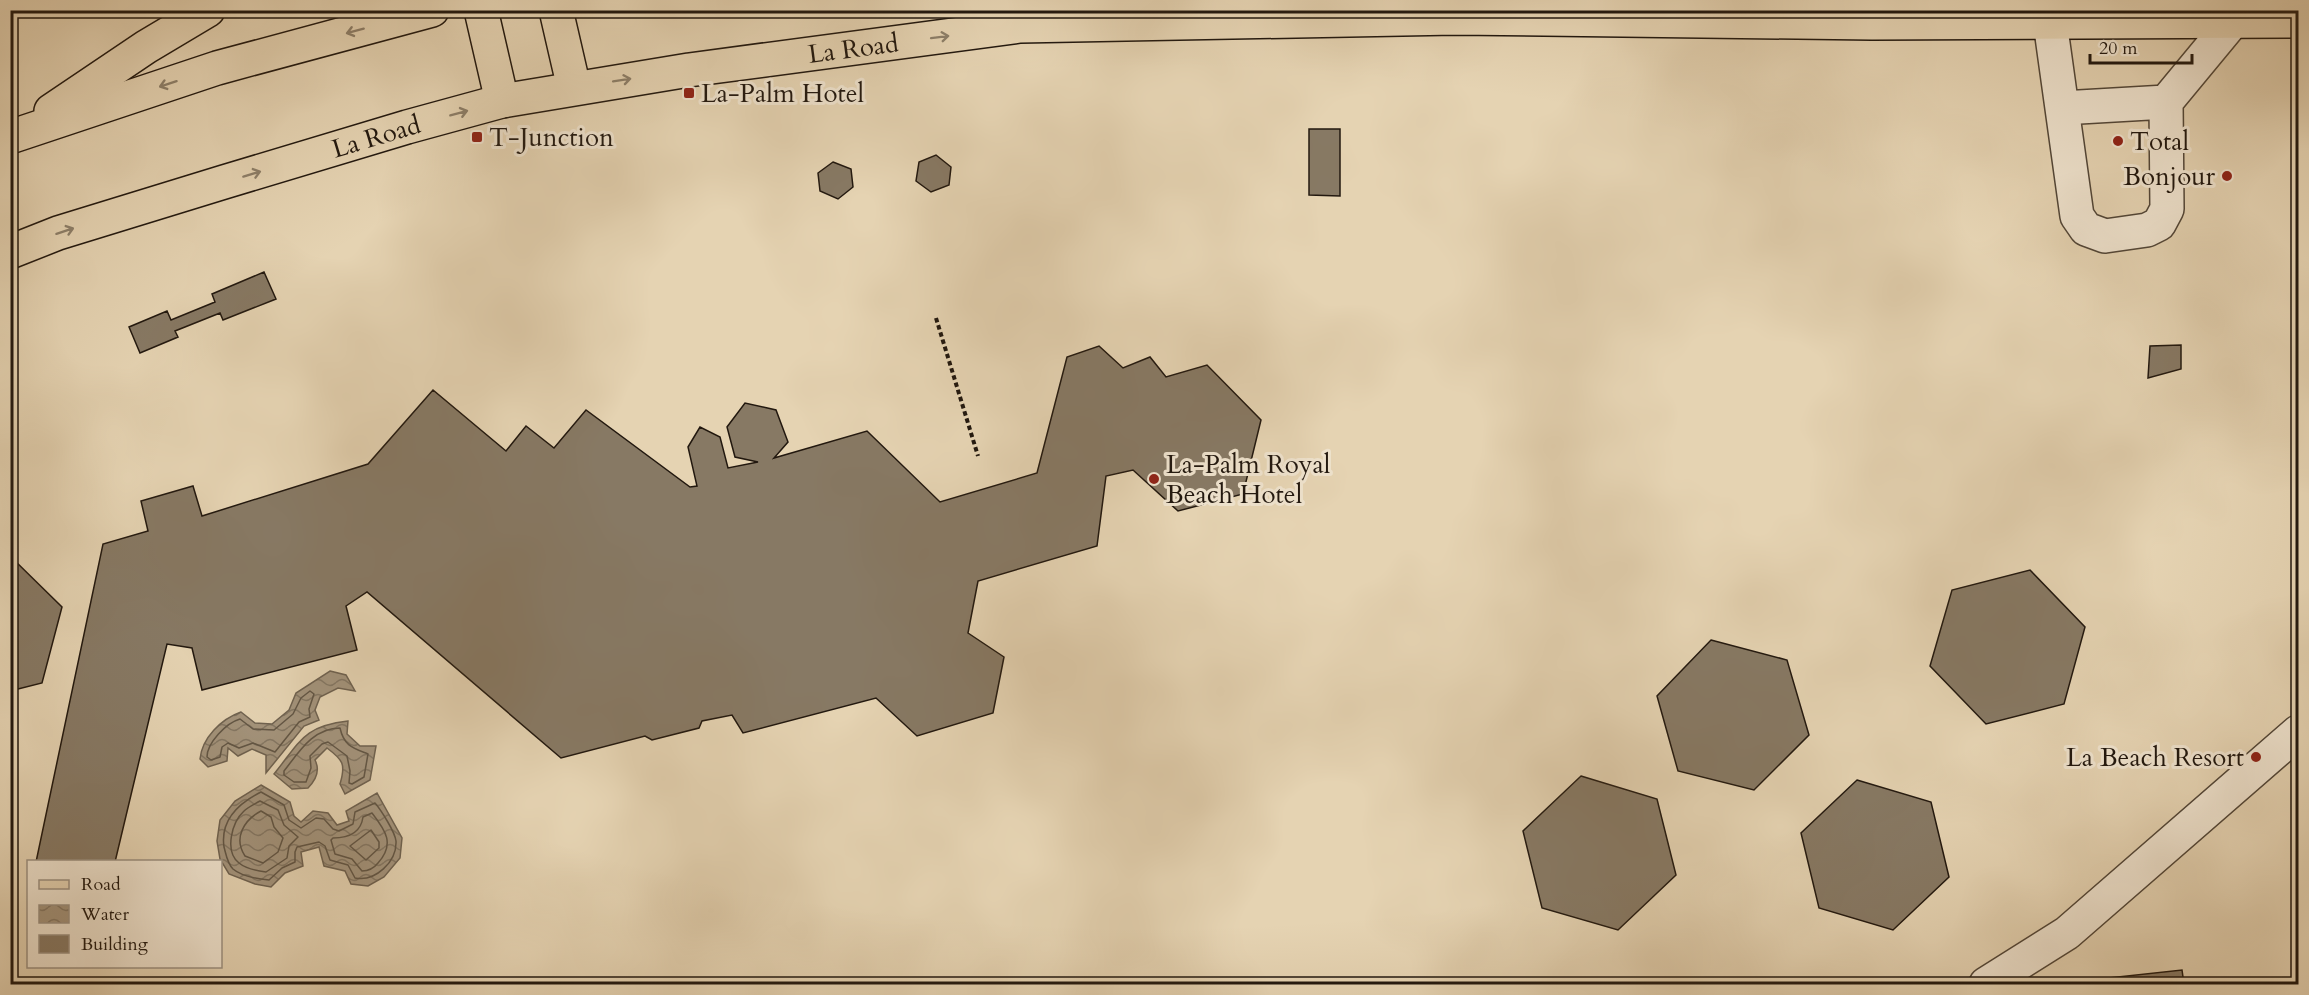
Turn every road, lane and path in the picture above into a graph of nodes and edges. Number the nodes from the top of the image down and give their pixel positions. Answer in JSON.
{"nodes":[{"id":1,"x":432,"y":10,"type":"edge"},
{"id":2,"x":481,"y":10,"type":"edge"},
{"id":3,"x":556,"y":10,"type":"edge"},
{"id":4,"x":205,"y":11,"type":"edge"},
{"id":5,"x":2234,"y":21,"type":"junction"},
{"id":6,"x":2298,"y":21,"type":"edge"},
{"id":7,"x":2049,"y":22,"type":"junction"},
{"id":8,"x":574,"y":88,"type":"junction"},
{"id":9,"x":502,"y":101,"type":"junction"},
{"id":10,"x":2166,"y":102,"type":"junction"},
{"id":11,"x":2062,"y":108,"type":"junction"},
{"id":12,"x":13,"y":136,"type":"edge"},
{"id":13,"x":10,"y":252,"type":"edge"},
{"id":14,"x":936,"y":318,"type":"dead end"},
{"id":15,"x":978,"y":456,"type":"dead end"},
{"id":16,"x":2298,"y":732,"type":"edge"},
{"id":17,"x":1986,"y":984,"type":"edge"}],
"edges":[{"from":1,"to":12,"type":"main road","one_way":true},
{"from":2,"to":9,"type":"main road"},
{"from":3,"to":8,"type":"main road"},
{"from":4,"to":12,"type":"main road"},
{"from":5,"to":6,"type":"main road","name":"La Road"},
{"from":5,"to":7,"type":"main road","name":"La Road"},
{"from":5,"to":10,"type":"lane"},
{"from":8,"to":7,"type":"main road","name":"La Road","one_way":true},
{"from":7,"to":11,"type":"lane"},
{"from":8,"to":9,"type":"main road","name":"La Road"},
{"from":13,"to":9,"type":"main road","name":"La Road","one_way":true},
{"from":10,"to":11,"type":"lane"},
{"from":10,"to":11,"type":"lane"},
{"from":14,"to":15,"type":"path"},
{"from":16,"to":17,"type":"lane"}]}
